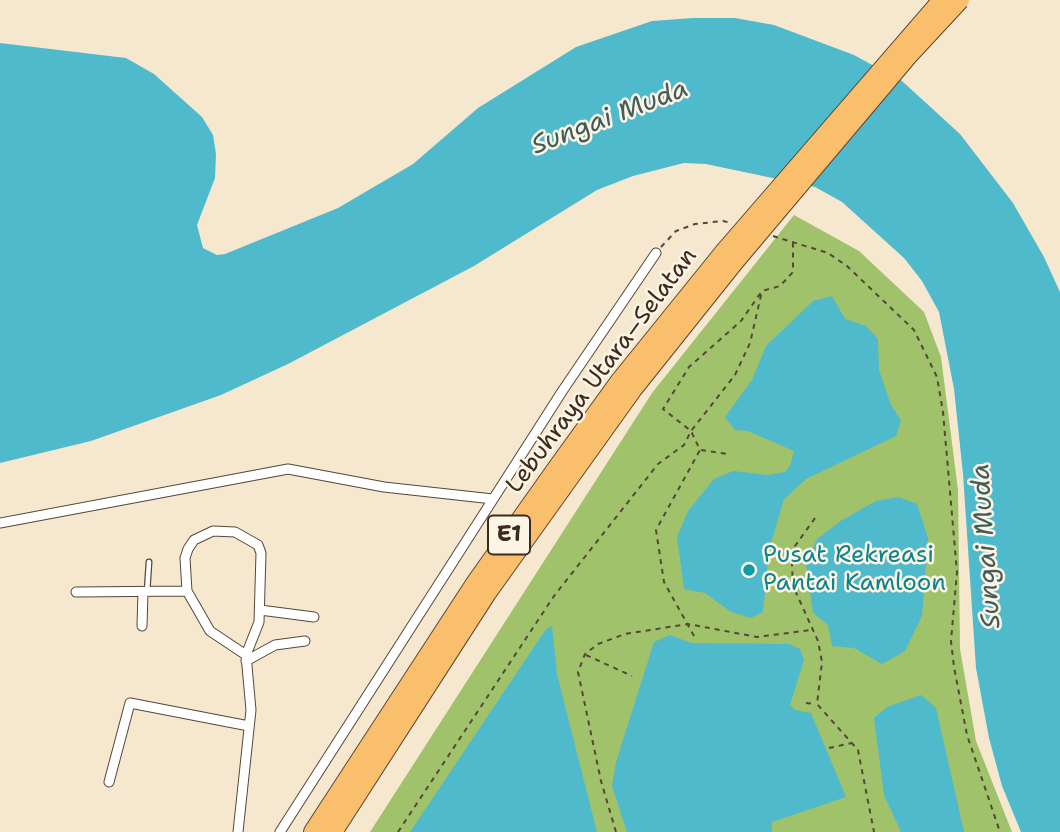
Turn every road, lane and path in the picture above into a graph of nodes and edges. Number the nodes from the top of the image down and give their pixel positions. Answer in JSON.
{"nodes":[{"id":1,"x":942,"y":0,"type":"edge"},
{"id":2,"x":961,"y":0,"type":"edge"},
{"id":3,"x":734,"y":224,"type":"dead end"},
{"id":4,"x":769,"y":234,"type":"dead end"},
{"id":5,"x":793,"y":242,"type":"junction"},
{"id":6,"x":656,"y":253,"type":"joint"},
{"id":7,"x":730,"y":256,"type":"junction"},
{"id":8,"x":762,"y":291,"type":"junction"},
{"id":9,"x":691,"y":431,"type":"junction"},
{"id":10,"x":700,"y":450,"type":"junction"},
{"id":11,"x":727,"y":454,"type":"dead end"},
{"id":12,"x":494,"y":499,"type":"junction"},
{"id":13,"x":815,"y":519,"type":"dead end"},
{"id":14,"x":0,"y":523,"type":"edge"},
{"id":15,"x":149,"y":562,"type":"dead end"},
{"id":16,"x":187,"y":591,"type":"junction"},
{"id":17,"x":76,"y":592,"type":"dead end"},
{"id":18,"x":145,"y":592,"type":"junction"},
{"id":19,"x":260,"y":610,"type":"junction"},
{"id":20,"x":314,"y":617,"type":"dead end"},
{"id":21,"x":688,"y":624,"type":"junction"},
{"id":22,"x":142,"y":626,"type":"dead end"},
{"id":23,"x":811,"y":630,"type":"junction"},
{"id":24,"x":694,"y":636,"type":"dead end"},
{"id":25,"x":306,"y":641,"type":"dead end"},
{"id":26,"x":585,"y":654,"type":"junction"},
{"id":27,"x":246,"y":658,"type":"junction"},
{"id":28,"x":632,"y":676,"type":"dead end"},
{"id":29,"x":806,"y":703,"type":"dead end"},
{"id":30,"x":817,"y":704,"type":"junction"},
{"id":31,"x":249,"y":726,"type":"junction"},
{"id":32,"x":853,"y":743,"type":"junction"},
{"id":33,"x":829,"y":748,"type":"dead end"},
{"id":34,"x":109,"y":782,"type":"dead end"},
{"id":35,"x":238,"y":832,"type":"edge"},
{"id":36,"x":280,"y":832,"type":"edge"},
{"id":37,"x":313,"y":832,"type":"edge"},
{"id":38,"x":333,"y":832,"type":"edge"},
{"id":39,"x":398,"y":832,"type":"edge"},
{"id":40,"x":616,"y":832,"type":"edge"},
{"id":41,"x":874,"y":832,"type":"edge"},
{"id":42,"x":1000,"y":832,"type":"edge"}],
"edges":[{"from":1,"to":7,"type":"highway","name":"Lebuhraya Utara–Selatan","number":"E1","bridge":true},
{"from":2,"to":7,"type":"highway","name":"Lebuhraya Utara–Selatan","number":"E1","bridge":true},
{"from":3,"to":6,"type":"path"},
{"from":4,"to":5,"type":"path"},
{"from":5,"to":8,"type":"path"},
{"from":5,"to":42,"type":"path"},
{"from":6,"to":12,"type":"street"},
{"from":7,"to":37,"type":"highway","name":"Lebuhraya Utara–Selatan","number":"E1"},
{"from":7,"to":38,"type":"highway","name":"Lebuhraya Utara–Selatan","number":"E1"},
{"from":8,"to":9,"type":"path"},
{"from":8,"to":9,"type":"path"},
{"from":9,"to":10,"type":"path"},
{"from":9,"to":39,"type":"path"},
{"from":10,"to":11,"type":"path"},
{"from":10,"to":21,"type":"path"},
{"from":12,"to":14,"type":"street"},
{"from":12,"to":36,"type":"street"},
{"from":13,"to":23,"type":"path"},
{"from":15,"to":18,"type":"lane"},
{"from":16,"to":18,"type":"street"},
{"from":16,"to":19,"type":"street"},
{"from":16,"to":27,"type":"street"},
{"from":17,"to":18,"type":"street"},
{"from":18,"to":22,"type":"street"},
{"from":19,"to":20,"type":"street"},
{"from":19,"to":27,"type":"street"},
{"from":21,"to":23,"type":"path"},
{"from":21,"to":24,"type":"path"},
{"from":21,"to":26,"type":"path"},
{"from":23,"to":30,"type":"path"},
{"from":25,"to":27,"type":"street"},
{"from":26,"to":28,"type":"path"},
{"from":26,"to":40,"type":"path"},
{"from":27,"to":31,"type":"street"},
{"from":29,"to":30,"type":"path"},
{"from":30,"to":32,"type":"path"},
{"from":31,"to":34,"type":"street"},
{"from":31,"to":35,"type":"street"},
{"from":32,"to":33,"type":"path"},
{"from":32,"to":41,"type":"path"}]}
